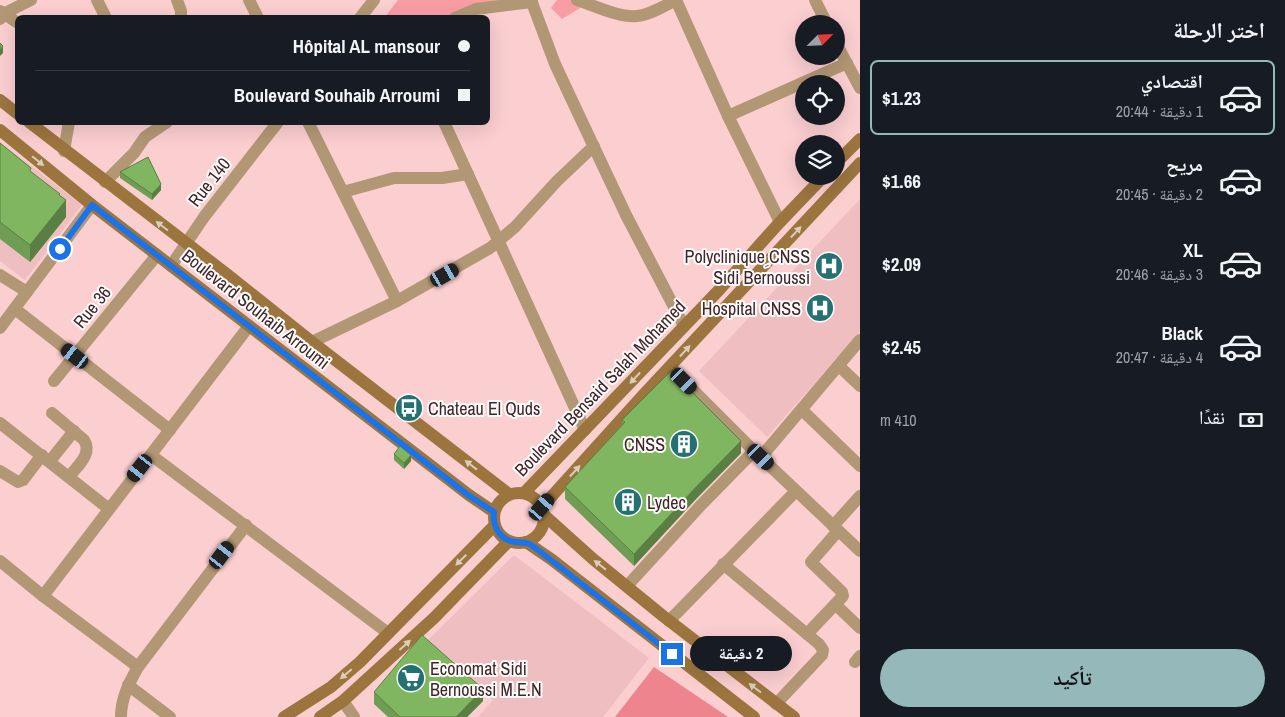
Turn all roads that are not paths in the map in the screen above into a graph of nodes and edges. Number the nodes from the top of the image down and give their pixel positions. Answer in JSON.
{"nodes":[{"id":1,"x":31,"y":0,"type":"edge"},
{"id":2,"x":98,"y":0,"type":"edge"},
{"id":3,"x":177,"y":0,"type":"edge"},
{"id":4,"x":576,"y":0,"type":"edge"},
{"id":5,"x":676,"y":0,"type":"edge"},
{"id":6,"x":815,"y":0,"type":"edge"},
{"id":7,"x":251,"y":1,"type":"edge"},
{"id":8,"x":532,"y":1,"type":"edge"},
{"id":9,"x":369,"y":2,"type":"edge"},
{"id":10,"x":1,"y":14,"type":"edge"},
{"id":11,"x":105,"y":15,"type":"edge"},
{"id":12,"x":181,"y":15,"type":"edge"},
{"id":13,"x":257,"y":15,"type":"edge"},
{"id":14,"x":362,"y":15,"type":"edge"},
{"id":15,"x":462,"y":15,"type":"edge"},
{"id":16,"x":822,"y":15,"type":"edge"},
{"id":17,"x":15,"y":21,"type":"edge"},
{"id":18,"x":845,"y":59,"type":"edge"},
{"id":19,"x":847,"y":63,"type":"junction"},
{"id":20,"x":860,"y":88,"type":"edge"},
{"id":21,"x":0,"y":100,"type":"edge"},
{"id":22,"x":15,"y":112,"type":"edge"},
{"id":23,"x":728,"y":116,"type":"junction"},
{"id":24,"x":32,"y":125,"type":"edge"},
{"id":25,"x":68,"y":125,"type":"edge"},
{"id":26,"x":163,"y":125,"type":"edge"},
{"id":27,"x":276,"y":125,"type":"edge"},
{"id":28,"x":310,"y":125,"type":"edge"},
{"id":29,"x":445,"y":125,"type":"edge"},
{"id":30,"x":0,"y":130,"type":"edge"},
{"id":31,"x":860,"y":138,"type":"edge"},
{"id":32,"x":594,"y":146,"type":"junction"},
{"id":33,"x":64,"y":151,"type":"junction"},
{"id":34,"x":845,"y":154,"type":"edge"},
{"id":35,"x":860,"y":163,"type":"edge"},
{"id":36,"x":468,"y":174,"type":"junction"},
{"id":37,"x":105,"y":182,"type":"junction"},
{"id":38,"x":815,"y":185,"type":"edge"},
{"id":39,"x":343,"y":192,"type":"junction"},
{"id":40,"x":92,"y":205,"type":"junction"},
{"id":41,"x":780,"y":222,"type":"junction"},
{"id":42,"x":499,"y":240,"type":"junction"},
{"id":43,"x":185,"y":243,"type":"junction"},
{"id":44,"x":157,"y":254,"type":"junction"},
{"id":45,"x":171,"y":266,"type":"junction"},
{"id":46,"x":0,"y":276,"type":"edge"},
{"id":47,"x":27,"y":292,"type":"junction"},
{"id":48,"x":397,"y":302,"type":"junction"},
{"id":49,"x":15,"y":309,"type":"junction"},
{"id":50,"x":249,"y":326,"type":"junction"},
{"id":51,"x":684,"y":326,"type":"junction"},
{"id":52,"x":0,"y":328,"type":"edge"},
{"id":53,"x":860,"y":340,"type":"edge"},
{"id":54,"x":312,"y":342,"type":"junction"},
{"id":55,"x":75,"y":356,"type":"junction"},
{"id":56,"x":839,"y":366,"type":"junction"},
{"id":57,"x":670,"y":367,"type":"junction"},
{"id":58,"x":54,"y":381,"type":"dead end"},
{"id":59,"x":860,"y":386,"type":"edge"},
{"id":60,"x":802,"y":410,"type":"junction"},
{"id":61,"x":52,"y":413,"type":"dead end"},
{"id":62,"x":0,"y":423,"type":"edge"},
{"id":63,"x":170,"y":430,"type":"junction"},
{"id":64,"x":585,"y":430,"type":"junction"},
{"id":65,"x":74,"y":431,"type":"junction"},
{"id":66,"x":758,"y":454,"type":"junction"},
{"id":67,"x":151,"y":455,"type":"junction"},
{"id":68,"x":46,"y":458,"type":"junction"},
{"id":69,"x":860,"y":466,"type":"edge"},
{"id":70,"x":0,"y":470,"type":"edge"},
{"id":71,"x":69,"y":477,"type":"junction"},
{"id":72,"x":796,"y":491,"type":"junction"},
{"id":73,"x":524,"y":492,"type":"junction"},
{"id":74,"x":510,"y":494,"type":"junction"},
{"id":75,"x":860,"y":496,"type":"edge"},
{"id":76,"x":108,"y":509,"type":"junction"},
{"id":77,"x":543,"y":511,"type":"junction"},
{"id":78,"x":495,"y":518,"type":"junction"},
{"id":79,"x":246,"y":525,"type":"junction"},
{"id":80,"x":836,"y":529,"type":"junction"},
{"id":81,"x":509,"y":541,"type":"junction"},
{"id":82,"x":526,"y":542,"type":"junction"},
{"id":83,"x":860,"y":551,"type":"edge"},
{"id":84,"x":0,"y":561,"type":"edge"},
{"id":85,"x":724,"y":564,"type":"junction"},
{"id":86,"x":627,"y":586,"type":"junction"},
{"id":87,"x":43,"y":596,"type":"junction"},
{"id":88,"x":836,"y":605,"type":"junction"},
{"id":89,"x":669,"y":621,"type":"junction"},
{"id":90,"x":860,"y":628,"type":"edge"},
{"id":91,"x":388,"y":633,"type":"junction"},
{"id":92,"x":807,"y":634,"type":"junction"},
{"id":93,"x":138,"y":667,"type":"junction"},
{"id":94,"x":128,"y":685,"type":"junction"},
{"id":95,"x":331,"y":687,"type":"junction"},
{"id":96,"x":314,"y":698,"type":"junction"},
{"id":97,"x":343,"y":701,"type":"junction"},
{"id":98,"x":776,"y":704,"type":"junction"},
{"id":99,"x":328,"y":716,"type":"edge"},
{"id":100,"x":121,"y":717,"type":"edge"},
{"id":101,"x":170,"y":717,"type":"edge"},
{"id":102,"x":284,"y":717,"type":"edge"},
{"id":103,"x":354,"y":717,"type":"edge"},
{"id":104,"x":754,"y":717,"type":"edge"},
{"id":105,"x":794,"y":717,"type":"edge"}],
"edges":[{"from":1,"to":10,"type":"street"},
{"from":2,"to":11,"type":"street"},
{"from":3,"to":12,"type":"street"},
{"from":4,"to":5,"type":"street"},
{"from":5,"to":23,"type":"street"},
{"from":6,"to":16,"type":"street"},
{"from":7,"to":13,"type":"street"},
{"from":8,"to":15,"type":"street"},
{"from":8,"to":32,"type":"street"},
{"from":9,"to":14,"type":"street"},
{"from":10,"to":17,"type":"street"},
{"from":18,"to":19,"type":"street"},
{"from":19,"to":20,"type":"street"},
{"from":19,"to":23,"type":"street"},
{"from":21,"to":22,"type":"street"},
{"from":23,"to":41,"type":"street"},
{"from":24,"to":33,"type":"street","name":"Boulevard Souhaib Arroumi"},
{"from":25,"to":33,"type":"street"},
{"from":26,"to":37,"type":"street"},
{"from":27,"to":43,"type":"street","name":"Rue 140"},
{"from":28,"to":39,"type":"street"},
{"from":29,"to":36,"type":"street"},
{"from":30,"to":40,"type":"street","name":"Boulevard Souhaib Arroumi","one_way":true},
{"from":31,"to":34,"type":"street"},
{"from":32,"to":42,"type":"street"},
{"from":32,"to":51,"type":"street"},
{"from":33,"to":37,"type":"street","name":"Boulevard Souhaib Arroumi"},
{"from":57,"to":35,"type":"street","name":"Boulevard Bensaid Salah Mohamed","one_way":true},
{"from":36,"to":39,"type":"street"},
{"from":36,"to":42,"type":"street"},
{"from":43,"to":37,"type":"street","name":"Boulevard Souhaib Arroumi","one_way":true},
{"from":38,"to":41,"type":"street","name":"Boulevard Bensaid Salah Mohamed"},
{"from":39,"to":48,"type":"street"},
{"from":40,"to":44,"type":"street","name":"Boulevard Souhaib Arroumi"},
{"from":40,"to":47,"type":"street"},
{"from":41,"to":51,"type":"street","name":"Boulevard Bensaid Salah Mohamed"},
{"from":42,"to":48,"type":"street"},
{"from":42,"to":64,"type":"street"},
{"from":43,"to":45,"type":"street","name":"Rue 140"},
{"from":43,"to":54,"type":"street","name":"Boulevard Souhaib Arroumi"},
{"from":44,"to":45,"type":"street","name":"Boulevard Souhaib Arroumi"},
{"from":44,"to":55,"type":"street","name":"Rue 36"},
{"from":45,"to":50,"type":"street","name":"Boulevard Souhaib Arroumi"},
{"from":46,"to":47,"type":"street"},
{"from":47,"to":49,"type":"street"},
{"from":48,"to":54,"type":"street"},
{"from":49,"to":52,"type":"street"},
{"from":49,"to":55,"type":"street"},
{"from":50,"to":63,"type":"street"},
{"from":50,"to":78,"type":"street","name":"Boulevard Souhaib Arroumi"},
{"from":51,"to":64,"type":"street","name":"Boulevard Bensaid Salah Mohamed","one_way":true},
{"from":53,"to":56,"type":"street"},
{"from":74,"to":54,"type":"street","name":"Boulevard Souhaib Arroumi","one_way":true},
{"from":55,"to":58,"type":"street","name":"Rue 36"},
{"from":55,"to":63,"type":"street"},
{"from":56,"to":59,"type":"street"},
{"from":56,"to":60,"type":"street"},
{"from":57,"to":66,"type":"street"},
{"from":77,"to":57,"type":"street","name":"Boulevard Bensaid Salah Mohamed","one_way":true},
{"from":60,"to":66,"type":"street"},
{"from":60,"to":69,"type":"street"},
{"from":61,"to":65,"type":"street"},
{"from":62,"to":68,"type":"street"},
{"from":63,"to":67,"type":"street"},
{"from":64,"to":73,"type":"street","name":"Boulevard Bensaid Salah Mohamed"},
{"from":65,"to":68,"type":"street"},
{"from":65,"to":71,"type":"street"},
{"from":66,"to":72,"type":"street"},
{"from":66,"to":86,"type":"street"},
{"from":67,"to":76,"type":"street"},
{"from":67,"to":79,"type":"street"},
{"from":68,"to":70,"type":"street"},
{"from":68,"to":71,"type":"street"},
{"from":71,"to":76,"type":"street"},
{"from":72,"to":80,"type":"street"},
{"from":72,"to":85,"type":"street"},
{"from":73,"to":74,"type":"street"},
{"from":73,"to":77,"type":"street"},
{"from":74,"to":78,"type":"street"},
{"from":75,"to":80,"type":"street"},
{"from":76,"to":87,"type":"street"},
{"from":77,"to":82,"type":"street"},
{"from":86,"to":77,"type":"street","one_way":true},
{"from":78,"to":81,"type":"street"},
{"from":78,"to":91,"type":"street","one_way":true},
{"from":79,"to":91,"type":"street"},
{"from":79,"to":93,"type":"street"},
{"from":80,"to":83,"type":"street"},
{"from":80,"to":88,"type":"street"},
{"from":81,"to":82,"type":"street"},
{"from":97,"to":81,"type":"street","one_way":true},
{"from":82,"to":104,"type":"street"},
{"from":84,"to":87,"type":"street"},
{"from":85,"to":89,"type":"street"},
{"from":85,"to":92,"type":"street"},
{"from":86,"to":89,"type":"street"},
{"from":87,"to":93,"type":"street"},
{"from":88,"to":90,"type":"street"},
{"from":88,"to":92,"type":"street"},
{"from":98,"to":89,"type":"street","one_way":true},
{"from":91,"to":95,"type":"street","one_way":true},
{"from":92,"to":98,"type":"street"},
{"from":93,"to":94,"type":"street"},
{"from":94,"to":100,"type":"street"},
{"from":94,"to":101,"type":"street"},
{"from":95,"to":96,"type":"street"},
{"from":95,"to":97,"type":"street"},
{"from":96,"to":99,"type":"street"},
{"from":96,"to":102,"type":"street"},
{"from":97,"to":99,"type":"street"},
{"from":97,"to":103,"type":"street"},
{"from":98,"to":105,"type":"street"}]}
